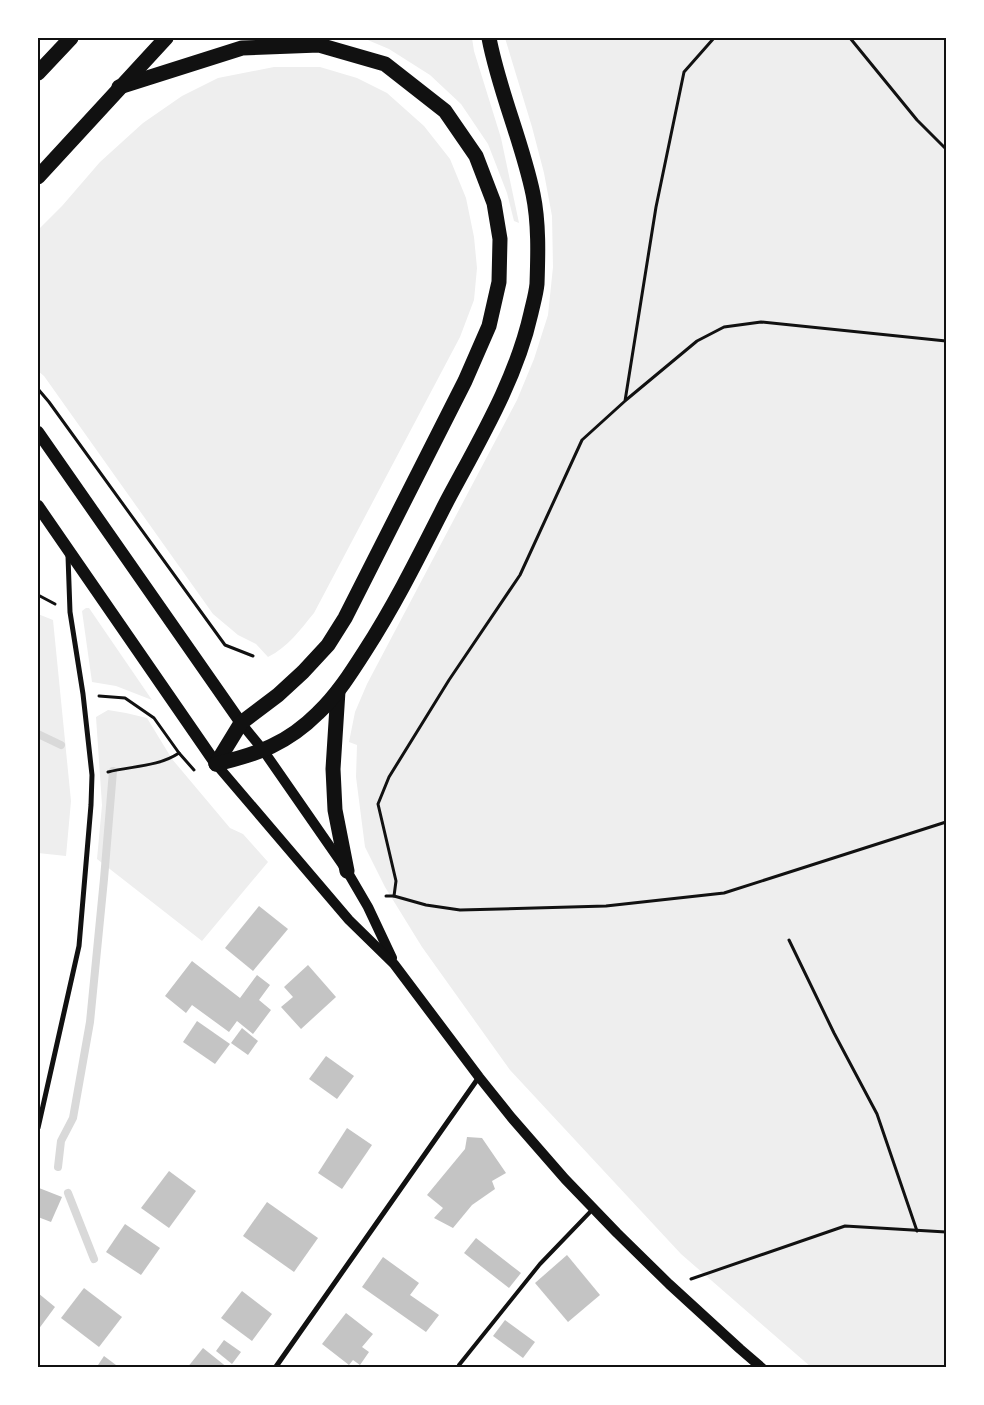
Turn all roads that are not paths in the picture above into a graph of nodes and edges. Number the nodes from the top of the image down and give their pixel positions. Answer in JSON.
{"nodes":[{"id":1,"x":71,"y":38,"type":"edge"},
{"id":2,"x":166,"y":38,"type":"edge"},
{"id":3,"x":489,"y":38,"type":"edge"},
{"id":4,"x":38,"y":73,"type":"edge"},
{"id":5,"x":119,"y":87,"type":"junction"},
{"id":6,"x":38,"y":177,"type":"edge"},
{"id":7,"x":38,"y":432,"type":"edge"},
{"id":8,"x":38,"y":506,"type":"edge"},
{"id":9,"x":68,"y":548,"type":"junction"},
{"id":10,"x":338,"y":691,"type":"junction"},
{"id":11,"x":241,"y":723,"type":"junction"},
{"id":12,"x":263,"y":750,"type":"junction"},
{"id":13,"x":216,"y":764,"type":"junction"},
{"id":14,"x":347,"y":871,"type":"junction"},
{"id":15,"x":394,"y":964,"type":"junction"},
{"id":16,"x":479,"y":1077,"type":"junction"},
{"id":17,"x":38,"y":1128,"type":"edge"},
{"id":18,"x":594,"y":1209,"type":"junction"},
{"id":19,"x":459,"y":1365,"type":"dead end"},
{"id":20,"x":275,"y":1368,"type":"edge"},
{"id":21,"x":762,"y":1368,"type":"edge"}],
"edges":[{"from":1,"to":4,"type":"highway"},
{"from":2,"to":5,"type":"highway"},
{"from":3,"to":10,"type":"highway"},
{"from":5,"to":6,"type":"highway"},
{"from":5,"to":11,"type":"highway"},
{"from":7,"to":11,"type":"main road"},
{"from":8,"to":9,"type":"main road"},
{"from":9,"to":13,"type":"main road"},
{"from":9,"to":17,"type":"street"},
{"from":10,"to":12,"type":"highway"},
{"from":10,"to":14,"type":"highway"},
{"from":11,"to":12,"type":"main road"},
{"from":11,"to":13,"type":"highway"},
{"from":12,"to":13,"type":"highway"},
{"from":12,"to":14,"type":"main road"},
{"from":13,"to":15,"type":"main road"},
{"from":14,"to":15,"type":"main road"},
{"from":15,"to":16,"type":"main road"},
{"from":16,"to":18,"type":"main road"},
{"from":16,"to":20,"type":"street"},
{"from":18,"to":19,"type":"lane"},
{"from":18,"to":21,"type":"main road"}]}
